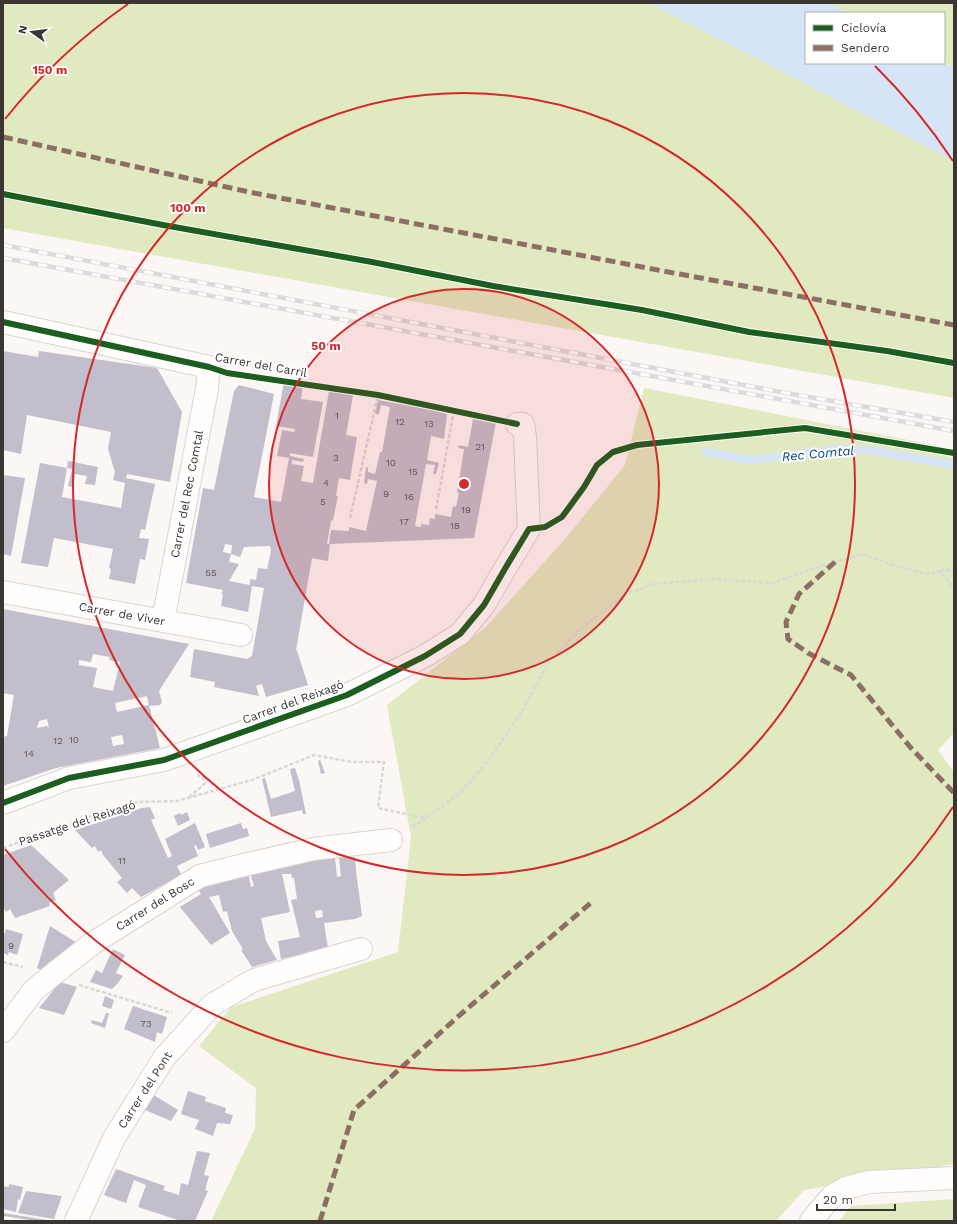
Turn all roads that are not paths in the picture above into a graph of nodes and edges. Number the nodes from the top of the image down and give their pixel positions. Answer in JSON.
{"nodes":[{"id":1,"x":3,"y":322,"type":"edge"},
{"id":2,"x":209,"y":367,"type":"joint"},
{"id":3,"x":518,"y":424,"type":"road end"},
{"id":4,"x":3,"y":592,"type":"edge"},
{"id":5,"x":163,"y":621,"type":"junction"},
{"id":6,"x":241,"y":635,"type":"dead end"},
{"id":7,"x":3,"y":803,"type":"edge"},
{"id":8,"x":391,"y":840,"type":"road end"},
{"id":9,"x":361,"y":949,"type":"dead end"},
{"id":10,"x":3,"y":1031,"type":"edge"},
{"id":11,"x":954,"y":1178,"type":"edge"},
{"id":12,"x":76,"y":1221,"type":"edge"},
{"id":13,"x":811,"y":1221,"type":"edge"}],
"edges":[{"from":1,"to":2,"type":"street","name":"Carrer del Carril"},
{"from":2,"to":5,"type":"street","name":"Carrer del Rec Comtal"},
{"from":3,"to":7,"type":"street","name":"Carrer del Reixagó"},
{"from":4,"to":5,"type":"street","name":"Carrer de Viver"},
{"from":5,"to":6,"type":"street","name":"Carrer de Viver"},
{"from":8,"to":10,"type":"street","name":"Carrer del Bosc"},
{"from":9,"to":12,"type":"street","name":"Carrer del Pont"},
{"from":11,"to":13,"type":"street"}]}
